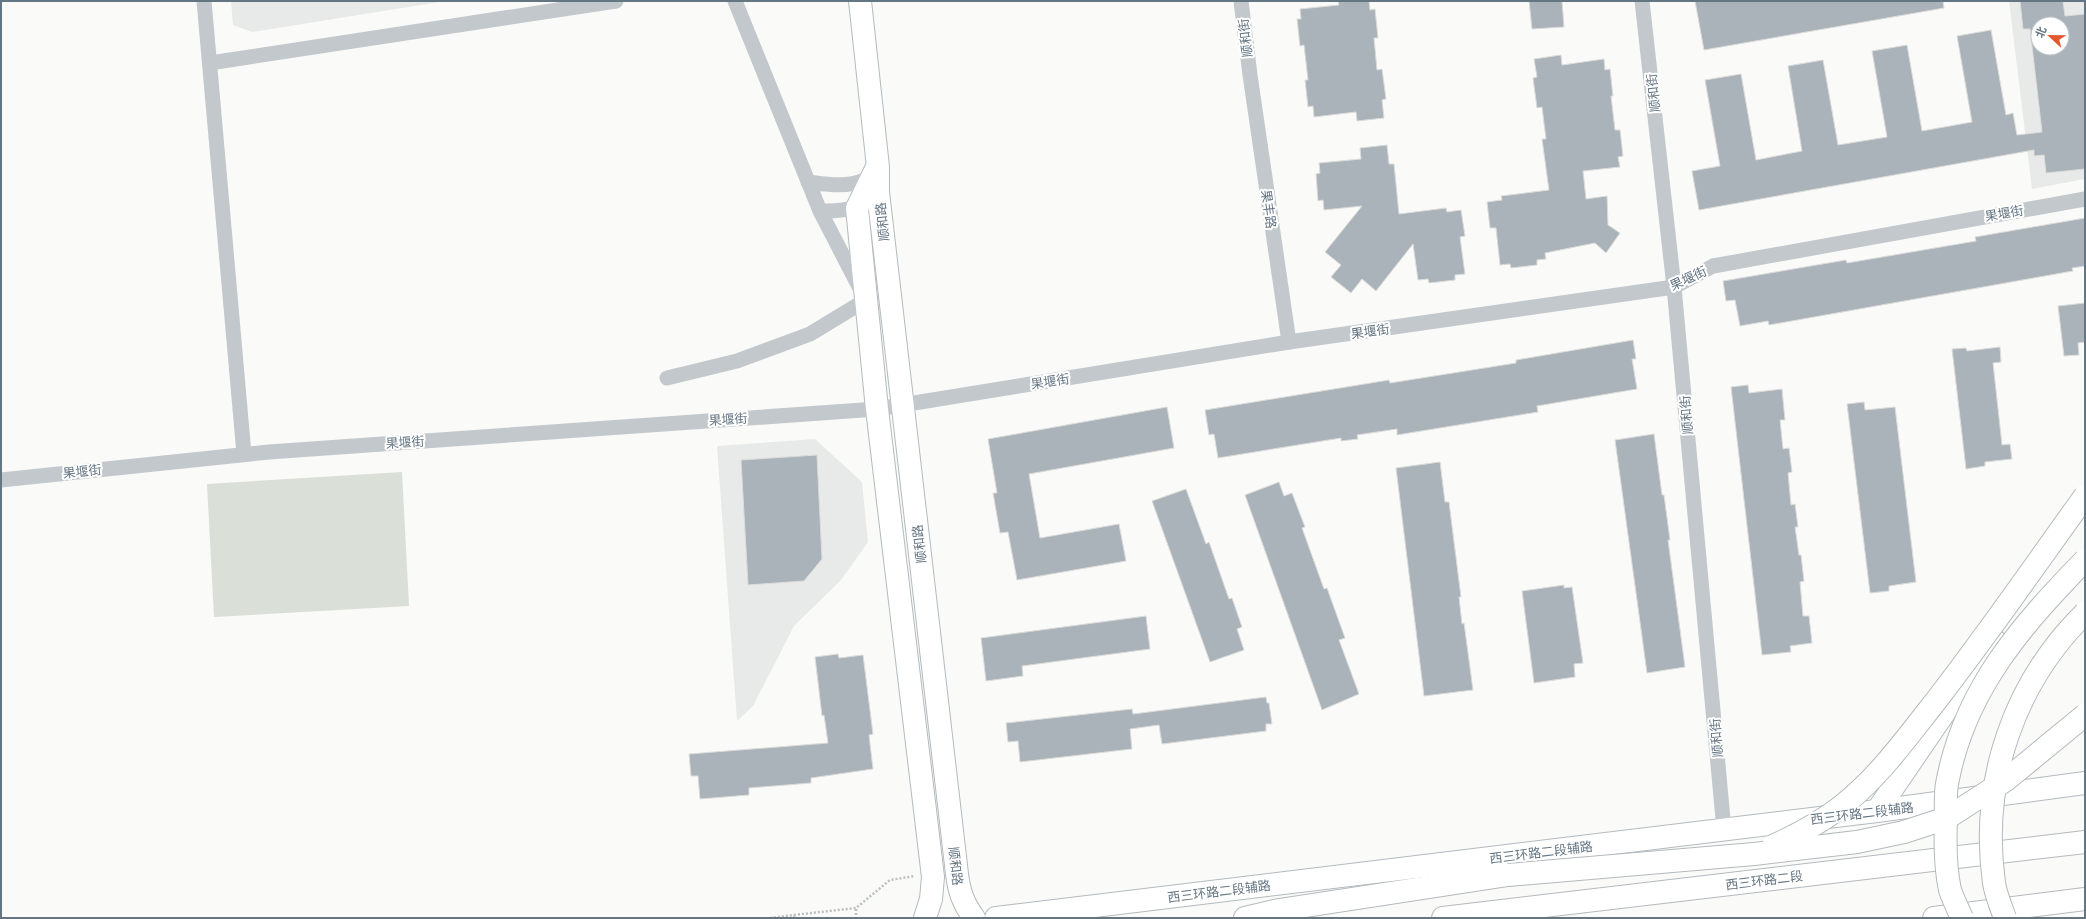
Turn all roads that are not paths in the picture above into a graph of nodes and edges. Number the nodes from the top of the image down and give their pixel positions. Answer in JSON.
{"nodes":[{"id":1,"x":204,"y":1,"type":"edge"},
{"id":2,"x":616,"y":1,"type":"edge"},
{"id":3,"x":735,"y":1,"type":"edge"},
{"id":4,"x":860,"y":1,"type":"edge"},
{"id":5,"x":1241,"y":1,"type":"edge"},
{"id":6,"x":1642,"y":1,"type":"edge"},
{"id":7,"x":210,"y":63,"type":"junction"},
{"id":8,"x":1250,"y":75,"type":"joint"},
{"id":9,"x":878,"y":166,"type":"junction"},
{"id":10,"x":808,"y":182,"type":"junction"},
{"id":11,"x":878,"y":192,"type":"junction"},
{"id":12,"x":2085,"y":199,"type":"edge"},
{"id":13,"x":857,"y":208,"type":"junction"},
{"id":14,"x":820,"y":211,"type":"junction"},
{"id":15,"x":1674,"y":287,"type":"junction"},
{"id":16,"x":866,"y":300,"type":"junction"},
{"id":17,"x":1289,"y":342,"type":"junction"},
{"id":18,"x":667,"y":378,"type":"dead end"},
{"id":19,"x":902,"y":405,"type":"junction"},
{"id":20,"x":877,"y":409,"type":"junction"},
{"id":21,"x":244,"y":454,"type":"junction"},
{"id":22,"x":1,"y":480,"type":"edge"},
{"id":23,"x":2085,"y":496,"type":"edge"},
{"id":24,"x":2085,"y":507,"type":"edge"},
{"id":25,"x":2085,"y":560,"type":"edge"},
{"id":26,"x":2085,"y":613,"type":"edge"},
{"id":27,"x":2085,"y":715,"type":"edge"},
{"id":28,"x":2085,"y":783,"type":"edge"},
{"id":29,"x":1877,"y":811,"type":"junction"},
{"id":30,"x":1724,"y":830,"type":"junction"},
{"id":31,"x":2085,"y":842,"type":"edge"},
{"id":32,"x":1754,"y":854,"type":"junction"},
{"id":33,"x":2085,"y":899,"type":"edge"},
{"id":34,"x":925,"y":918,"type":"edge"},
{"id":35,"x":974,"y":918,"type":"edge"},
{"id":36,"x":996,"y":918,"type":"edge"},
{"id":37,"x":1245,"y":918,"type":"edge"},
{"id":38,"x":1443,"y":918,"type":"edge"},
{"id":39,"x":1934,"y":918,"type":"edge"},
{"id":40,"x":1962,"y":918,"type":"edge"},
{"id":41,"x":2005,"y":918,"type":"edge"}],
"edges":[{"from":1,"to":7,"type":"street"},
{"from":2,"to":7,"type":"street"},
{"from":3,"to":10,"type":"street","name":"顺和路"},
{"from":4,"to":9,"type":"main road","name":"顺和路"},
{"from":5,"to":8,"type":"street","name":"顺和街"},
{"from":6,"to":15,"type":"street","name":"顺和街"},
{"from":7,"to":21,"type":"street"},
{"from":8,"to":17,"type":"street","name":"果丰路"},
{"from":9,"to":10,"type":"street"},
{"from":9,"to":11,"type":"main road","name":"顺和路"},
{"from":9,"to":13,"type":"main road","name":"顺和路"},
{"from":10,"to":14,"type":"street","name":"顺和路"},
{"from":11,"to":13,"type":"street"},
{"from":11,"to":19,"type":"main road","name":"顺和路"},
{"from":12,"to":15,"type":"street","name":"果堰街"},
{"from":13,"to":14,"type":"street"},
{"from":13,"to":16,"type":"main road","name":"顺和路"},
{"from":14,"to":16,"type":"street","name":"顺和路"},
{"from":15,"to":17,"type":"street","name":"果堰街"},
{"from":15,"to":30,"type":"street","name":"顺和街"},
{"from":16,"to":18,"type":"street"},
{"from":16,"to":20,"type":"main road","name":"顺和路"},
{"from":17,"to":19,"type":"street","name":"果堰街"},
{"from":19,"to":20,"type":"street","name":"果堰街"},
{"from":19,"to":35,"type":"main road","name":"顺和路"},
{"from":20,"to":21,"type":"street","name":"果堰街"},
{"from":20,"to":34,"type":"main road","name":"顺和路"},
{"from":21,"to":22,"type":"street","name":"果堰街"},
{"from":23,"to":32,"type":"main road","bridge":true},
{"from":24,"to":29,"type":"main road"},
{"from":25,"to":40,"type":"main road","bridge":true},
{"from":26,"to":41,"type":"main road","bridge":true},
{"from":27,"to":32,"type":"main road","bridge":true},
{"from":28,"to":29,"type":"main road","name":"西三环路二段辅路"},
{"from":29,"to":30,"type":"main road","name":"西三环路二段辅路"},
{"from":30,"to":36,"type":"main road","name":"西三环路二段辅路"},
{"from":31,"to":38,"type":"main road","name":"西三环路二段","bridge":true},
{"from":32,"to":37,"type":"main road","bridge":true},
{"from":33,"to":39,"type":"main road","bridge":true}]}
